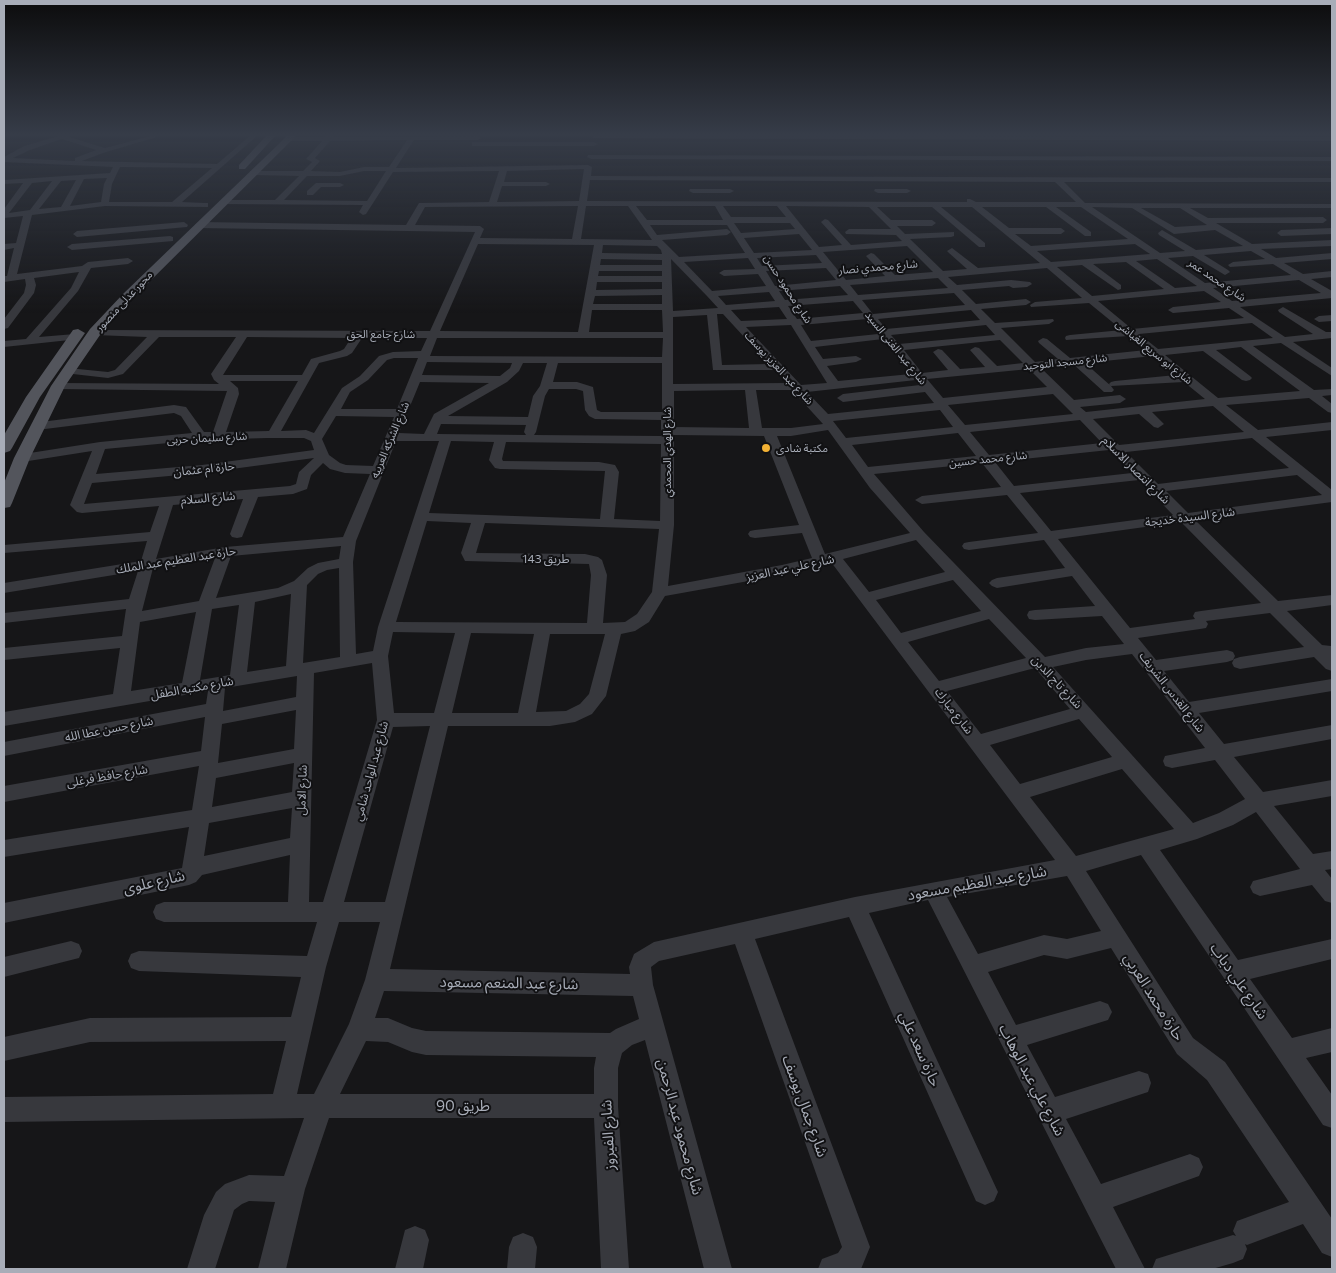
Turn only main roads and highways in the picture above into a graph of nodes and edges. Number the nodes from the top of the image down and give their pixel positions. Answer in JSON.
{"nodes":[{"id":1,"x":216,"y":194,"type":"edge"},
{"id":2,"x":232,"y":194,"type":"edge"},
{"id":3,"x":116,"y":291,"type":"dead end"},
{"id":4,"x":92,"y":317,"type":"dead end"},
{"id":5,"x":4,"y":448,"type":"edge"},
{"id":6,"x":4,"y":503,"type":"edge"}],
"edges":[{"from":1,"to":3,"type":"main road","name":"محور عدلى منصور"},
{"from":2,"to":6,"type":"main road","name":"محور عدلى منصور"},
{"from":4,"to":5,"type":"main road","name":"محور عدلى منصور"}]}
